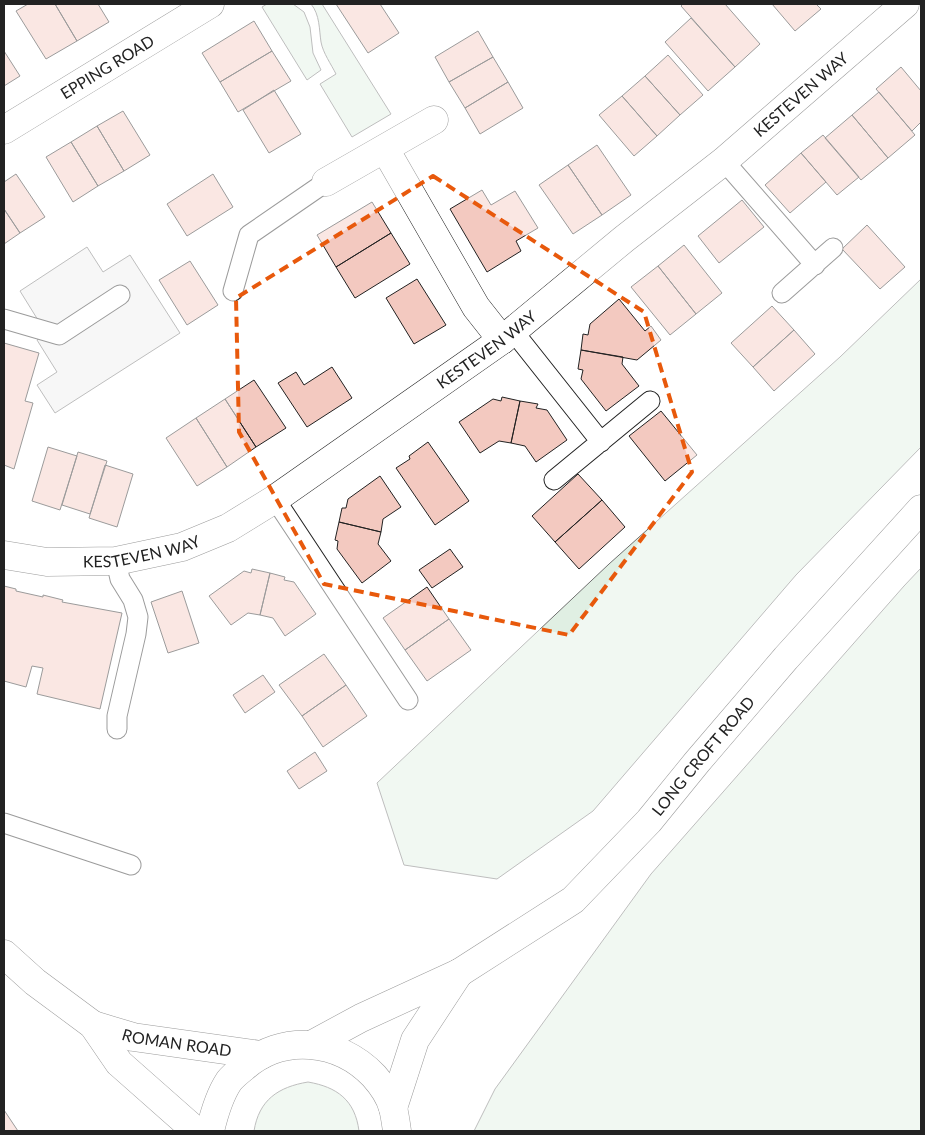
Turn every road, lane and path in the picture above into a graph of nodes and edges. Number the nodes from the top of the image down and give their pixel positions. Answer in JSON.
{"nodes":[{"id":1,"x":210,"y":4,"type":"edge"},
{"id":2,"x":905,"y":4,"type":"edge"},
{"id":3,"x":434,"y":120,"type":"dead end"},
{"id":4,"x":4,"y":130,"type":"edge"},
{"id":5,"x":385,"y":149,"type":"junction"},
{"id":6,"x":724,"y":161,"type":"junction"},
{"id":7,"x":326,"y":182,"type":"joint"},
{"id":8,"x":834,"y":248,"type":"dead end"},
{"id":9,"x":815,"y":264,"type":"junction"},
{"id":10,"x":233,"y":291,"type":"dead end"},
{"id":11,"x":782,"y":293,"type":"dead end"},
{"id":12,"x":120,"y":295,"type":"dead end"},
{"id":13,"x":4,"y":319,"type":"edge"},
{"id":14,"x":508,"y":335,"type":"junction"},
{"id":15,"x":650,"y":401,"type":"dead end"},
{"id":16,"x":601,"y":442,"type":"junction"},
{"id":17,"x":554,"y":480,"type":"dead end"},
{"id":18,"x":275,"y":498,"type":"junction"},
{"id":19,"x":921,"y":509,"type":"edge"},
{"id":20,"x":4,"y":555,"type":"edge"},
{"id":21,"x":116,"y":561,"type":"junction"},
{"id":22,"x":408,"y":700,"type":"dead end"},
{"id":23,"x":117,"y":730,"type":"dead end"},
{"id":24,"x":5,"y":826,"type":"edge"},
{"id":25,"x":131,"y":865,"type":"dead end"},
{"id":26,"x":4,"y":954,"type":"edge"},
{"id":27,"x":459,"y":973,"type":"junction"},
{"id":28,"x":93,"y":1025,"type":"junction"},
{"id":29,"x":313,"y":1044,"type":"junction"},
{"id":30,"x":261,"y":1055,"type":"junction"},
{"id":31,"x":395,"y":1119,"type":"edge"},
{"id":32,"x":196,"y":1131,"type":"edge"},
{"id":33,"x":210,"y":1131,"type":"edge"}],
"edges":[{"from":1,"to":4,"type":"street","name":"EPPING ROAD"},
{"from":2,"to":6,"type":"street","name":"KESTEVEN WAY"},
{"from":3,"to":5,"type":"street"},
{"from":5,"to":7,"type":"street"},
{"from":5,"to":14,"type":"street"},
{"from":6,"to":9,"type":"lane"},
{"from":6,"to":14,"type":"street","name":"KESTEVEN WAY"},
{"from":7,"to":10,"type":"lane"},
{"from":8,"to":9,"type":"lane"},
{"from":9,"to":11,"type":"lane"},
{"from":12,"to":13,"type":"lane"},
{"from":14,"to":16,"type":"lane"},
{"from":14,"to":18,"type":"street","name":"KESTEVEN WAY"},
{"from":15,"to":16,"type":"lane"},
{"from":16,"to":17,"type":"lane"},
{"from":18,"to":21,"type":"street","name":"KESTEVEN WAY"},
{"from":18,"to":22,"type":"lane"},
{"from":19,"to":27,"type":"street","name":"LONG CROFT ROAD"},
{"from":20,"to":21,"type":"street","name":"KESTEVEN WAY"},
{"from":21,"to":23,"type":"lane"},
{"from":24,"to":25,"type":"lane"},
{"from":26,"to":28,"type":"street","name":"ROMAN ROAD"},
{"from":27,"to":29,"type":"street","name":"LONG CROFT ROAD"},
{"from":27,"to":31,"type":"street","name":"LONG CROFT ROAD"},
{"from":28,"to":30,"type":"street","name":"ROMAN ROAD"},
{"from":28,"to":32,"type":"street","name":"ROMAN ROAD"},
{"from":29,"to":30,"type":"street"},
{"from":29,"to":31,"type":"street"},
{"from":30,"to":33,"type":"street"}]}
